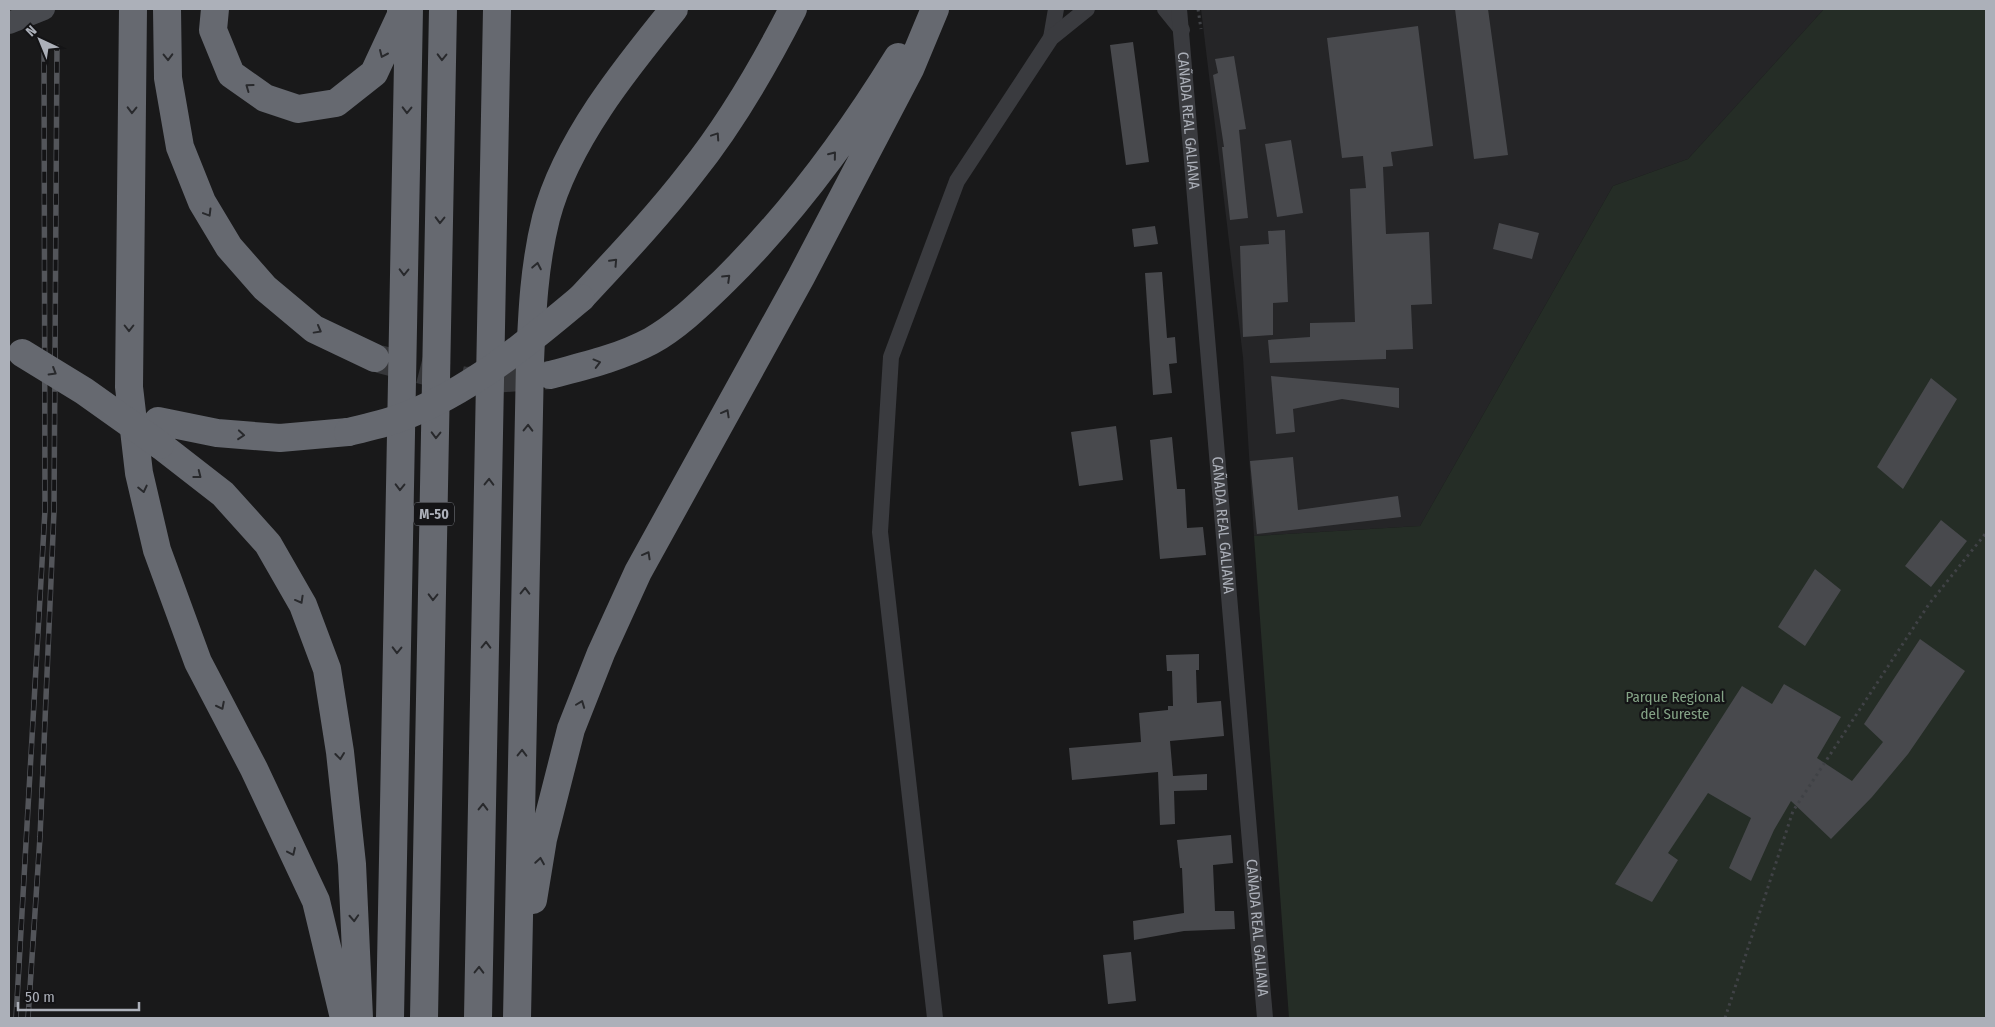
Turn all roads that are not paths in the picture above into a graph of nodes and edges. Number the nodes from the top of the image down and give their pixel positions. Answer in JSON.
{"nodes":[{"id":1,"x":44,"y":9,"type":"edge"},
{"id":2,"x":133,"y":9,"type":"edge"},
{"id":3,"x":167,"y":9,"type":"edge"},
{"id":4,"x":215,"y":9,"type":"edge"},
{"id":5,"x":401,"y":9,"type":"edge"},
{"id":6,"x":409,"y":9,"type":"edge"},
{"id":7,"x":443,"y":9,"type":"edge"},
{"id":8,"x":497,"y":9,"type":"edge"},
{"id":9,"x":674,"y":9,"type":"edge"},
{"id":10,"x":792,"y":9,"type":"edge"},
{"id":11,"x":928,"y":9,"type":"edge"},
{"id":12,"x":935,"y":9,"type":"edge"},
{"id":13,"x":1056,"y":9,"type":"edge"},
{"id":14,"x":1087,"y":9,"type":"edge"},
{"id":15,"x":1165,"y":9,"type":"edge"},
{"id":16,"x":1179,"y":9,"type":"edge"},
{"id":17,"x":9,"y":23,"type":"edge"},
{"id":18,"x":1182,"y":30,"type":"junction"},
{"id":19,"x":1051,"y":38,"type":"junction"},
{"id":20,"x":15,"y":350,"type":"edge"},
{"id":21,"x":375,"y":358,"type":"tunnel mouth"},
{"id":22,"x":550,"y":375,"type":"tunnel mouth"},
{"id":23,"x":159,"y":433,"type":"junction"},
{"id":24,"x":518,"y":959,"type":"junction"},
{"id":25,"x":344,"y":1018,"type":"edge"},
{"id":26,"x":359,"y":1018,"type":"edge"},
{"id":27,"x":390,"y":1018,"type":"edge"},
{"id":28,"x":424,"y":1018,"type":"edge"},
{"id":29,"x":478,"y":1018,"type":"edge"},
{"id":30,"x":517,"y":1018,"type":"edge"},
{"id":31,"x":935,"y":1018,"type":"edge"},
{"id":32,"x":1265,"y":1018,"type":"edge"}],
"edges":[{"from":1,"to":17,"type":"main road"},
{"from":2,"to":25,"type":"highway","one_way":true},
{"from":3,"to":21,"type":"highway","one_way":true},
{"from":5,"to":4,"type":"highway","one_way":true},
{"from":6,"to":27,"type":"highway","one_way":true},
{"from":7,"to":28,"type":"highway","number":"M-50","one_way":true},
{"from":29,"to":8,"type":"highway","one_way":true},
{"from":24,"to":9,"type":"highway","one_way":true},
{"from":23,"to":10,"type":"highway","one_way":true,"bridge":true},
{"from":22,"to":11,"type":"highway","one_way":true},
{"from":24,"to":12,"type":"highway","one_way":true},
{"from":13,"to":19,"type":"street"},
{"from":14,"to":19,"type":"street"},
{"from":15,"to":18,"type":"street","name":"CAÑADA REAL GALIANA"},
{"from":16,"to":18,"type":"street","name":"CAÑADA REAL GALIANA"},
{"from":18,"to":32,"type":"street","name":"CAÑADA REAL GALIANA"},
{"from":19,"to":31,"type":"street"},
{"from":20,"to":23,"type":"highway","one_way":true,"bridge":true},
{"from":23,"to":26,"type":"highway","one_way":true},
{"from":24,"to":30,"type":"highway"}]}
